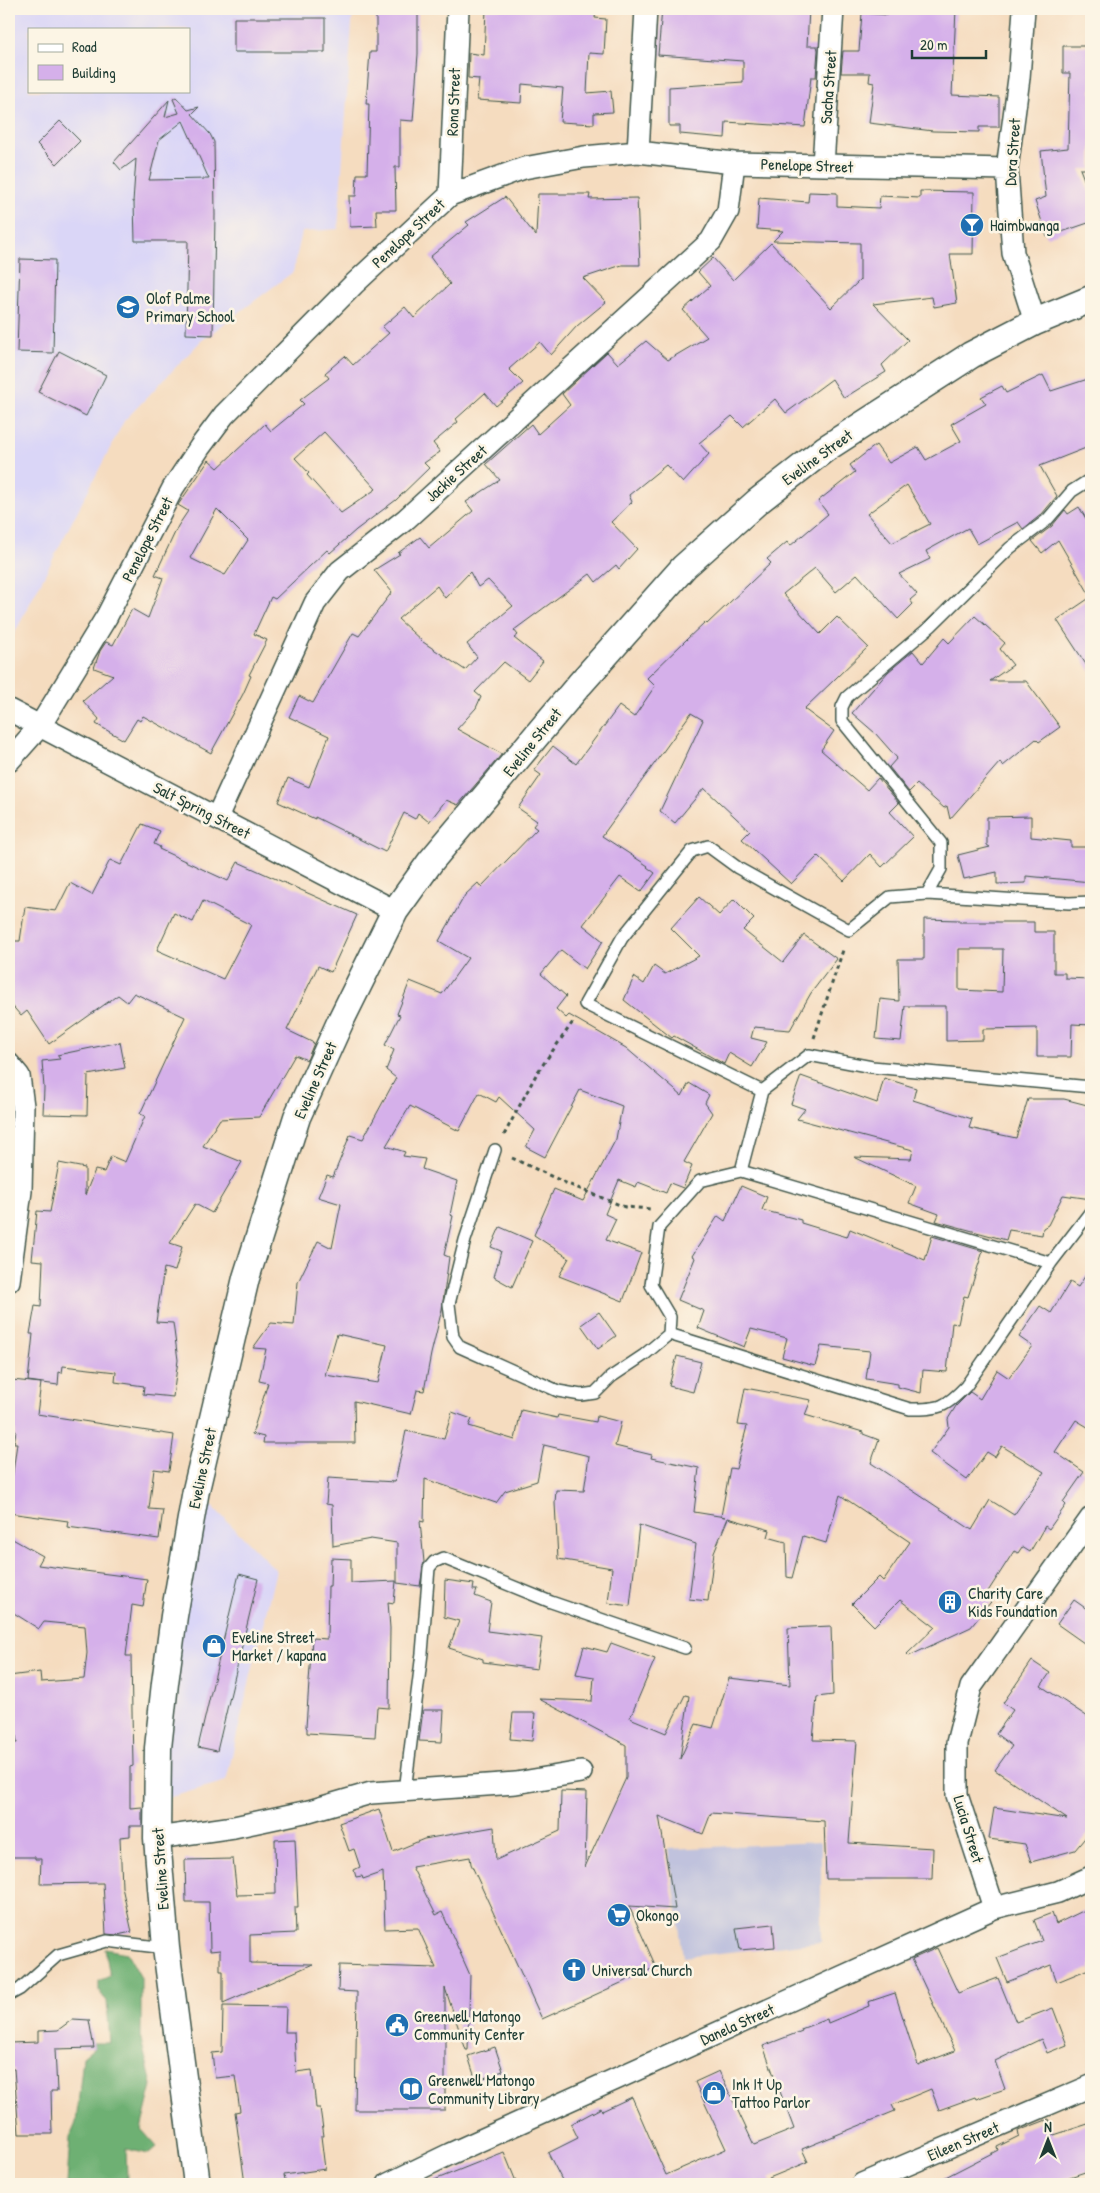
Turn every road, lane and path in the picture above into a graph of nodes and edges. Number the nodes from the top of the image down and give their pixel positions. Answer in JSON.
{"nodes":[{"id":1,"x":458,"y":9,"type":"edge"},
{"id":2,"x":646,"y":9,"type":"edge"},
{"id":3,"x":834,"y":9,"type":"edge"},
{"id":4,"x":1024,"y":9,"type":"edge"},
{"id":5,"x":638,"y":152,"type":"junction"},
{"id":6,"x":734,"y":162,"type":"junction"},
{"id":7,"x":823,"y":165,"type":"junction"},
{"id":8,"x":1007,"y":170,"type":"junction"},
{"id":9,"x":450,"y":195,"type":"junction"},
{"id":10,"x":1091,"y":299,"type":"edge"},
{"id":11,"x":1035,"y":322,"type":"junction"},
{"id":12,"x":1091,"y":479,"type":"edge"},
{"id":13,"x":9,"y":710,"type":"edge"},
{"id":14,"x":40,"y":726,"type":"junction"},
{"id":15,"x":9,"y":761,"type":"edge"},
{"id":16,"x":217,"y":817,"type":"junction"},
{"id":17,"x":927,"y":894,"type":"junction"},
{"id":18,"x":1091,"y":902,"type":"edge"},
{"id":19,"x":395,"y":911,"type":"junction"},
{"id":20,"x":849,"y":930,"type":"junction"},
{"id":21,"x":585,"y":1004,"type":"junction"},
{"id":22,"x":808,"y":1055,"type":"junction"},
{"id":23,"x":9,"y":1064,"type":"edge"},
{"id":24,"x":1091,"y":1087,"type":"edge"},
{"id":25,"x":762,"y":1091,"type":"junction"},
{"id":26,"x":495,"y":1150,"type":"junction"},
{"id":27,"x":741,"y":1171,"type":"junction"},
{"id":28,"x":673,"y":1211,"type":"junction"},
{"id":29,"x":1091,"y":1211,"type":"edge"},
{"id":30,"x":1051,"y":1263,"type":"junction"},
{"id":31,"x":9,"y":1281,"type":"edge"},
{"id":32,"x":669,"y":1334,"type":"junction"},
{"id":33,"x":1091,"y":1518,"type":"edge"},
{"id":34,"x":685,"y":1648,"type":"dead end"},
{"id":35,"x":581,"y":1772,"type":"dead end"},
{"id":36,"x":405,"y":1791,"type":"junction"},
{"id":37,"x":157,"y":1838,"type":"junction"},
{"id":38,"x":1091,"y":1877,"type":"edge"},
{"id":39,"x":994,"y":1908,"type":"junction"},
{"id":40,"x":166,"y":1948,"type":"junction"},
{"id":41,"x":9,"y":1995,"type":"edge"},
{"id":42,"x":1091,"y":2086,"type":"edge"},
{"id":43,"x":401,"y":2181,"type":"edge"},
{"id":44,"x":197,"y":2184,"type":"edge"},
{"id":45,"x":862,"y":2184,"type":"edge"}],
"edges":[{"from":1,"to":9,"type":"street","name":"Rona Street"},
{"from":2,"to":5,"type":"street"},
{"from":3,"to":7,"type":"street","name":"Sacha Street"},
{"from":4,"to":8,"type":"street","name":"Dora Street"},
{"from":5,"to":6,"type":"street","name":"Penelope Street"},
{"from":5,"to":9,"type":"street","name":"Penelope Street"},
{"from":6,"to":7,"type":"street","name":"Penelope Street"},
{"from":6,"to":16,"type":"street","name":"Jackie Street"},
{"from":7,"to":8,"type":"street","name":"Penelope Street"},
{"from":8,"to":11,"type":"street","name":"Dora Street"},
{"from":9,"to":14,"type":"street","name":"Penelope Street"},
{"from":10,"to":11,"type":"street","name":"Eveline Street"},
{"from":11,"to":19,"type":"street","name":"Eveline Street"},
{"from":12,"to":17,"type":"lane"},
{"from":13,"to":14,"type":"street","name":"Salt Spring Street"},
{"from":14,"to":15,"type":"street","name":"Penelope Street"},
{"from":14,"to":16,"type":"street","name":"Salt Spring Street"},
{"from":16,"to":19,"type":"street","name":"Salt Spring Street"},
{"from":17,"to":18,"type":"lane"},
{"from":17,"to":20,"type":"lane"},
{"from":19,"to":37,"type":"street","name":"Eveline Street"},
{"from":20,"to":21,"type":"lane"},
{"from":20,"to":22,"type":"path"},
{"from":21,"to":25,"type":"lane"},
{"from":21,"to":26,"type":"path"},
{"from":22,"to":24,"type":"lane"},
{"from":22,"to":25,"type":"lane"},
{"from":23,"to":31,"type":"street"},
{"from":25,"to":27,"type":"lane"},
{"from":26,"to":28,"type":"path"},
{"from":26,"to":32,"type":"lane"},
{"from":27,"to":28,"type":"lane"},
{"from":27,"to":30,"type":"lane"},
{"from":28,"to":32,"type":"lane"},
{"from":29,"to":30,"type":"lane"},
{"from":30,"to":32,"type":"lane"},
{"from":33,"to":39,"type":"street","name":"Lucia Street"},
{"from":34,"to":36,"type":"lane"},
{"from":35,"to":36,"type":"street"},
{"from":36,"to":37,"type":"street"},
{"from":37,"to":40,"type":"street","name":"Eveline Street"},
{"from":38,"to":39,"type":"street","name":"Danela Street"},
{"from":39,"to":43,"type":"street","name":"Danela Street"},
{"from":40,"to":41,"type":"lane"},
{"from":40,"to":44,"type":"street","name":"Eveline Street"},
{"from":42,"to":45,"type":"street","name":"Eileen Street"}]}
